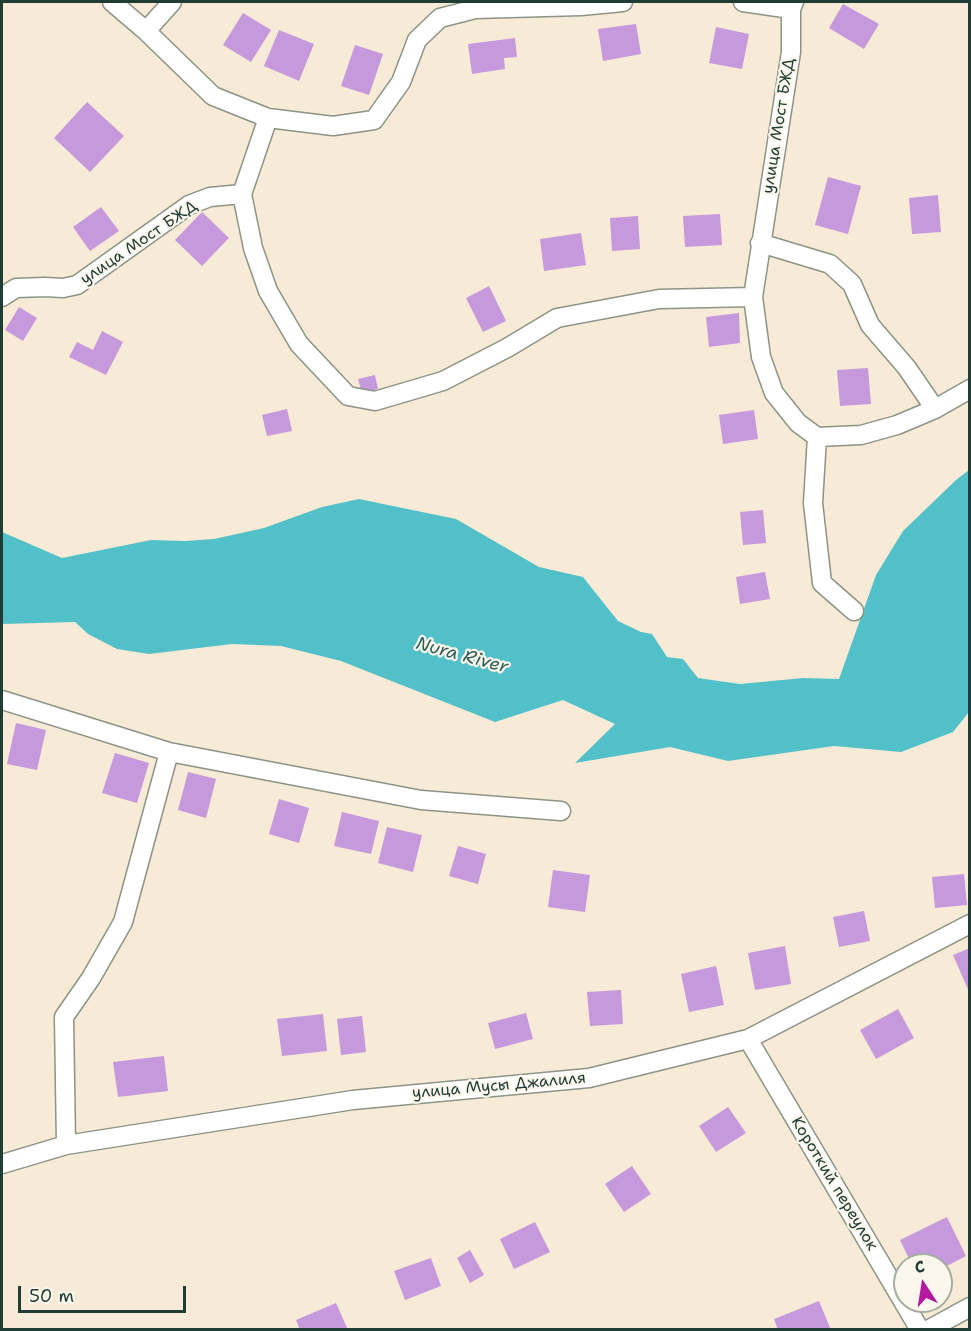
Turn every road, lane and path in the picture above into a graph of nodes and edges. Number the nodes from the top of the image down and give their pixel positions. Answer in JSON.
{"nodes":[{"id":1,"x":112,"y":2,"type":"edge"},
{"id":2,"x":172,"y":2,"type":"edge"},
{"id":3,"x":623,"y":2,"type":"edge"},
{"id":4,"x":743,"y":2,"type":"edge"},
{"id":5,"x":793,"y":5,"type":"edge"},
{"id":6,"x":146,"y":31,"type":"junction"},
{"id":7,"x":268,"y":118,"type":"junction"},
{"id":8,"x":242,"y":194,"type":"junction"},
{"id":9,"x":760,"y":243,"type":"junction"},
{"id":10,"x":2,"y":297,"type":"edge"},
{"id":11,"x":753,"y":297,"type":"junction"},
{"id":12,"x":969,"y":389,"type":"edge"},
{"id":13,"x":935,"y":409,"type":"junction"},
{"id":14,"x":817,"y":437,"type":"junction"},
{"id":15,"x":854,"y":612,"type":"dead end"},
{"id":16,"x":2,"y":700,"type":"edge"},
{"id":17,"x":169,"y":752,"type":"junction"},
{"id":18,"x":561,"y":811,"type":"dead end"},
{"id":19,"x":969,"y":924,"type":"edge"},
{"id":20,"x":748,"y":1040,"type":"junction"},
{"id":21,"x":66,"y":1145,"type":"junction"},
{"id":22,"x":2,"y":1164,"type":"edge"},
{"id":23,"x":969,"y":1307,"type":"edge"},
{"id":24,"x":920,"y":1329,"type":"edge"},
{"id":25,"x":928,"y":1329,"type":"edge"}],
"edges":[{"from":1,"to":6,"type":"street"},
{"from":2,"to":6,"type":"street"},
{"from":3,"to":7,"type":"street"},
{"from":4,"to":5,"type":"street","name":"улица Мост БЖД"},
{"from":5,"to":9,"type":"street","name":"улица Мост БЖД"},
{"from":6,"to":7,"type":"street"},
{"from":7,"to":8,"type":"street"},
{"from":8,"to":10,"type":"street","name":"улица Мост БЖД"},
{"from":8,"to":11,"type":"street"},
{"from":9,"to":11,"type":"street","name":"улица Мост БЖД"},
{"from":9,"to":13,"type":"street"},
{"from":11,"to":14,"type":"street","name":"улица Мост БЖД"},
{"from":12,"to":13,"type":"street"},
{"from":13,"to":14,"type":"street"},
{"from":14,"to":15,"type":"street"},
{"from":16,"to":17,"type":"street"},
{"from":17,"to":18,"type":"street"},
{"from":17,"to":21,"type":"street"},
{"from":19,"to":20,"type":"street","name":"улица Мусы Джалиля"},
{"from":20,"to":21,"type":"street","name":"улица Мусы Джалиля"},
{"from":20,"to":24,"type":"street","name":"Короткий переулок"},
{"from":21,"to":22,"type":"street","name":"улица Мусы Джалиля"},
{"from":23,"to":25,"type":"street"}]}
